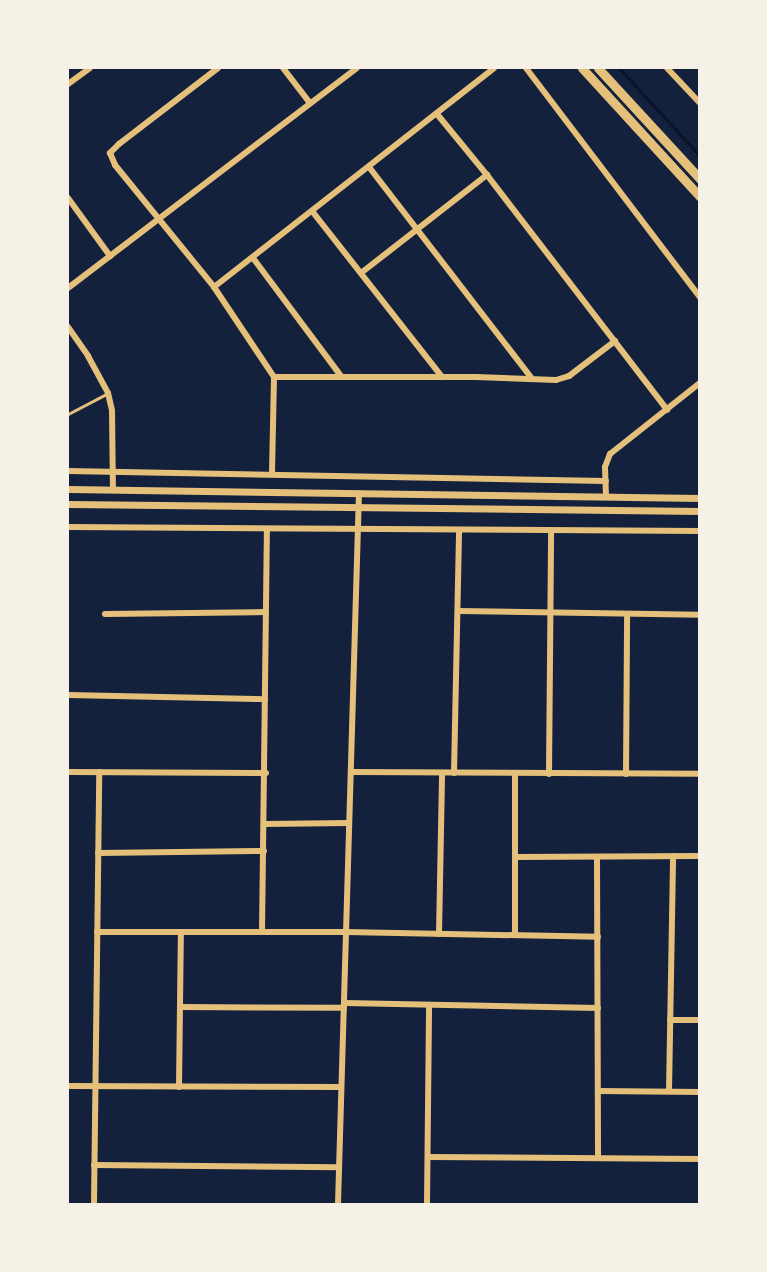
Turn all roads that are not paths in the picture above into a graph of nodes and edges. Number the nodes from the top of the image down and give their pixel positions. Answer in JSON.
{"nodes":[{"id":1,"x":90,"y":68,"type":"edge"},
{"id":2,"x":218,"y":68,"type":"edge"},
{"id":3,"x":283,"y":68,"type":"edge"},
{"id":4,"x":357,"y":68,"type":"edge"},
{"id":5,"x":494,"y":68,"type":"edge"},
{"id":6,"x":526,"y":68,"type":"edge"},
{"id":7,"x":582,"y":68,"type":"edge"},
{"id":8,"x":598,"y":68,"type":"edge"},
{"id":9,"x":667,"y":68,"type":"edge"},
{"id":10,"x":68,"y":84,"type":"edge"},
{"id":11,"x":310,"y":103,"type":"junction"},
{"id":12,"x":699,"y":103,"type":"edge"},
{"id":13,"x":437,"y":114,"type":"junction"},
{"id":14,"x":369,"y":167,"type":"junction"},
{"id":15,"x":487,"y":175,"type":"junction"},
{"id":16,"x":699,"y":179,"type":"edge"},
{"id":17,"x":699,"y":196,"type":"edge"},
{"id":18,"x":68,"y":198,"type":"edge"},
{"id":19,"x":312,"y":211,"type":"junction"},
{"id":20,"x":159,"y":219,"type":"junction"},
{"id":21,"x":417,"y":230,"type":"junction"},
{"id":22,"x":110,"y":256,"type":"junction"},
{"id":23,"x":253,"y":258,"type":"junction"},
{"id":24,"x":361,"y":273,"type":"junction"},
{"id":25,"x":214,"y":287,"type":"junction"},
{"id":26,"x":68,"y":288,"type":"edge"},
{"id":27,"x":699,"y":297,"type":"edge"},
{"id":28,"x":68,"y":327,"type":"edge"},
{"id":29,"x":615,"y":341,"type":"junction"},
{"id":30,"x":342,"y":376,"type":"junction"},
{"id":31,"x":442,"y":376,"type":"junction"},
{"id":32,"x":274,"y":377,"type":"junction"},
{"id":33,"x":532,"y":379,"type":"junction"},
{"id":34,"x":699,"y":383,"type":"edge"},
{"id":35,"x":108,"y":393,"type":"junction"},
{"id":36,"x":668,"y":410,"type":"junction"},
{"id":37,"x":68,"y":414,"type":"edge"},
{"id":38,"x":68,"y":471,"type":"edge"},
{"id":39,"x":113,"y":471,"type":"junction"},
{"id":40,"x":272,"y":474,"type":"junction"},
{"id":41,"x":606,"y":481,"type":"junction"},
{"id":42,"x":68,"y":489,"type":"edge"},
{"id":43,"x":113,"y":490,"type":"junction"},
{"id":44,"x":359,"y":493,"type":"junction"},
{"id":45,"x":606,"y":496,"type":"junction"},
{"id":46,"x":699,"y":498,"type":"edge"},
{"id":47,"x":68,"y":504,"type":"edge"},
{"id":48,"x":358,"y":507,"type":"junction"},
{"id":49,"x":699,"y":511,"type":"edge"},
{"id":50,"x":68,"y":527,"type":"edge"},
{"id":51,"x":267,"y":529,"type":"junction"},
{"id":52,"x":358,"y":530,"type":"junction"},
{"id":53,"x":459,"y":530,"type":"junction"},
{"id":54,"x":551,"y":530,"type":"junction"},
{"id":55,"x":699,"y":531,"type":"edge"},
{"id":56,"x":458,"y":611,"type":"junction"},
{"id":57,"x":266,"y":612,"type":"junction"},
{"id":58,"x":550,"y":613,"type":"junction"},
{"id":59,"x":105,"y":614,"type":"dead end"},
{"id":60,"x":627,"y":614,"type":"junction"},
{"id":61,"x":699,"y":615,"type":"edge"},
{"id":62,"x":68,"y":695,"type":"edge"},
{"id":63,"x":265,"y":699,"type":"junction"},
{"id":64,"x":68,"y":772,"type":"edge"},
{"id":65,"x":99,"y":772,"type":"junction"},
{"id":66,"x":351,"y":772,"type":"junction"},
{"id":67,"x":441,"y":773,"type":"junction"},
{"id":68,"x":454,"y":773,"type":"junction"},
{"id":69,"x":266,"y":774,"type":"junction"},
{"id":70,"x":515,"y":774,"type":"junction"},
{"id":71,"x":549,"y":774,"type":"junction"},
{"id":72,"x":626,"y":774,"type":"junction"},
{"id":73,"x":699,"y":774,"type":"edge"},
{"id":74,"x":349,"y":822,"type":"junction"},
{"id":75,"x":264,"y":824,"type":"junction"},
{"id":76,"x":264,"y":851,"type":"junction"},
{"id":77,"x":98,"y":853,"type":"junction"},
{"id":78,"x":673,"y":856,"type":"junction"},
{"id":79,"x":699,"y":856,"type":"edge"},
{"id":80,"x":515,"y":857,"type":"junction"},
{"id":81,"x":597,"y":857,"type":"junction"},
{"id":82,"x":97,"y":932,"type":"junction"},
{"id":83,"x":181,"y":932,"type":"junction"},
{"id":84,"x":262,"y":932,"type":"junction"},
{"id":85,"x":346,"y":932,"type":"junction"},
{"id":86,"x":439,"y":934,"type":"junction"},
{"id":87,"x":515,"y":935,"type":"junction"},
{"id":88,"x":598,"y":937,"type":"junction"},
{"id":89,"x":429,"y":1005,"type":"junction"},
{"id":90,"x":344,"y":1006,"type":"junction"},
{"id":91,"x":180,"y":1007,"type":"junction"},
{"id":92,"x":598,"y":1008,"type":"junction"},
{"id":93,"x":670,"y":1020,"type":"junction"},
{"id":94,"x":699,"y":1020,"type":"edge"},
{"id":95,"x":68,"y":1086,"type":"edge"},
{"id":96,"x":95,"y":1086,"type":"junction"},
{"id":97,"x":179,"y":1087,"type":"junction"},
{"id":98,"x":341,"y":1087,"type":"junction"},
{"id":99,"x":598,"y":1091,"type":"junction"},
{"id":100,"x":669,"y":1092,"type":"junction"},
{"id":101,"x":699,"y":1092,"type":"edge"},
{"id":102,"x":428,"y":1158,"type":"junction"},
{"id":103,"x":598,"y":1158,"type":"junction"},
{"id":104,"x":699,"y":1159,"type":"edge"},
{"id":105,"x":94,"y":1165,"type":"junction"},
{"id":106,"x":339,"y":1167,"type":"junction"},
{"id":107,"x":94,"y":1204,"type":"edge"},
{"id":108,"x":338,"y":1204,"type":"edge"},
{"id":109,"x":427,"y":1204,"type":"edge"}],
"edges":[{"from":1,"to":10,"type":"street"},
{"from":2,"to":20,"type":"street"},
{"from":3,"to":11,"type":"street"},
{"from":4,"to":11,"type":"street"},
{"from":5,"to":13,"type":"street"},
{"from":6,"to":27,"type":"street"},
{"from":7,"to":17,"type":"main road"},
{"from":8,"to":16,"type":"main road"},
{"from":9,"to":12,"type":"street"},
{"from":11,"to":20,"type":"street"},
{"from":13,"to":14,"type":"street"},
{"from":13,"to":15,"type":"street"},
{"from":14,"to":19,"type":"street"},
{"from":14,"to":21,"type":"street"},
{"from":15,"to":21,"type":"street"},
{"from":15,"to":29,"type":"street"},
{"from":18,"to":22,"type":"street"},
{"from":19,"to":23,"type":"street"},
{"from":19,"to":24,"type":"street"},
{"from":20,"to":22,"type":"street"},
{"from":20,"to":25,"type":"street"},
{"from":21,"to":24,"type":"street"},
{"from":21,"to":33,"type":"street"},
{"from":22,"to":26,"type":"street"},
{"from":23,"to":25,"type":"street"},
{"from":23,"to":30,"type":"street"},
{"from":24,"to":31,"type":"street"},
{"from":25,"to":32,"type":"street"},
{"from":28,"to":35,"type":"street"},
{"from":29,"to":33,"type":"street"},
{"from":29,"to":36,"type":"street"},
{"from":30,"to":31,"type":"street"},
{"from":30,"to":32,"type":"street"},
{"from":31,"to":33,"type":"street"},
{"from":32,"to":40,"type":"street"},
{"from":34,"to":36,"type":"street"},
{"from":35,"to":37,"type":"lane"},
{"from":35,"to":39,"type":"street"},
{"from":36,"to":41,"type":"street"},
{"from":38,"to":39,"type":"street"},
{"from":39,"to":40,"type":"street"},
{"from":39,"to":43,"type":"street"},
{"from":40,"to":41,"type":"street"},
{"from":41,"to":45,"type":"street"},
{"from":42,"to":43,"type":"street"},
{"from":43,"to":44,"type":"street"},
{"from":44,"to":45,"type":"street"},
{"from":44,"to":48,"type":"street"},
{"from":45,"to":46,"type":"street"},
{"from":47,"to":48,"type":"street"},
{"from":48,"to":49,"type":"street"},
{"from":48,"to":52,"type":"street"},
{"from":50,"to":51,"type":"street"},
{"from":51,"to":52,"type":"street"},
{"from":51,"to":57,"type":"street"},
{"from":52,"to":53,"type":"street"},
{"from":52,"to":66,"type":"street"},
{"from":53,"to":54,"type":"street"},
{"from":53,"to":56,"type":"street"},
{"from":54,"to":55,"type":"street"},
{"from":54,"to":58,"type":"street"},
{"from":56,"to":58,"type":"street"},
{"from":56,"to":68,"type":"street"},
{"from":57,"to":59,"type":"street"},
{"from":57,"to":63,"type":"street"},
{"from":58,"to":60,"type":"street"},
{"from":58,"to":71,"type":"street"},
{"from":60,"to":61,"type":"street"},
{"from":60,"to":72,"type":"street"},
{"from":62,"to":63,"type":"street"},
{"from":63,"to":69,"type":"street"},
{"from":64,"to":65,"type":"street"},
{"from":65,"to":69,"type":"street"},
{"from":65,"to":77,"type":"street"},
{"from":66,"to":67,"type":"street"},
{"from":66,"to":74,"type":"street"},
{"from":67,"to":68,"type":"street"},
{"from":67,"to":86,"type":"street"},
{"from":68,"to":70,"type":"street"},
{"from":69,"to":75,"type":"street"},
{"from":70,"to":71,"type":"street"},
{"from":70,"to":80,"type":"street"},
{"from":71,"to":72,"type":"street"},
{"from":72,"to":73,"type":"street"},
{"from":74,"to":75,"type":"street"},
{"from":74,"to":85,"type":"street"},
{"from":75,"to":76,"type":"street"},
{"from":76,"to":77,"type":"street"},
{"from":76,"to":84,"type":"street"},
{"from":77,"to":82,"type":"street"},
{"from":78,"to":79,"type":"street"},
{"from":78,"to":81,"type":"street"},
{"from":78,"to":93,"type":"street"},
{"from":80,"to":81,"type":"street"},
{"from":80,"to":87,"type":"street"},
{"from":81,"to":88,"type":"street"},
{"from":82,"to":83,"type":"street"},
{"from":82,"to":96,"type":"street"},
{"from":83,"to":84,"type":"street"},
{"from":83,"to":91,"type":"street"},
{"from":84,"to":85,"type":"street"},
{"from":85,"to":86,"type":"street"},
{"from":85,"to":90,"type":"street"},
{"from":86,"to":87,"type":"street"},
{"from":87,"to":88,"type":"street"},
{"from":88,"to":92,"type":"street"},
{"from":89,"to":90,"type":"street"},
{"from":89,"to":92,"type":"street"},
{"from":89,"to":102,"type":"street"},
{"from":90,"to":91,"type":"street"},
{"from":90,"to":98,"type":"street"},
{"from":91,"to":97,"type":"street"},
{"from":92,"to":99,"type":"street"},
{"from":93,"to":94,"type":"street"},
{"from":93,"to":100,"type":"street"},
{"from":95,"to":96,"type":"street"},
{"from":96,"to":97,"type":"street"},
{"from":96,"to":105,"type":"street"},
{"from":97,"to":98,"type":"street"},
{"from":98,"to":106,"type":"street"},
{"from":99,"to":100,"type":"street"},
{"from":99,"to":103,"type":"street"},
{"from":100,"to":101,"type":"street"},
{"from":102,"to":103,"type":"street"},
{"from":102,"to":109,"type":"street"},
{"from":103,"to":104,"type":"street"},
{"from":105,"to":106,"type":"street"},
{"from":105,"to":107,"type":"street"},
{"from":106,"to":108,"type":"street"}]}
